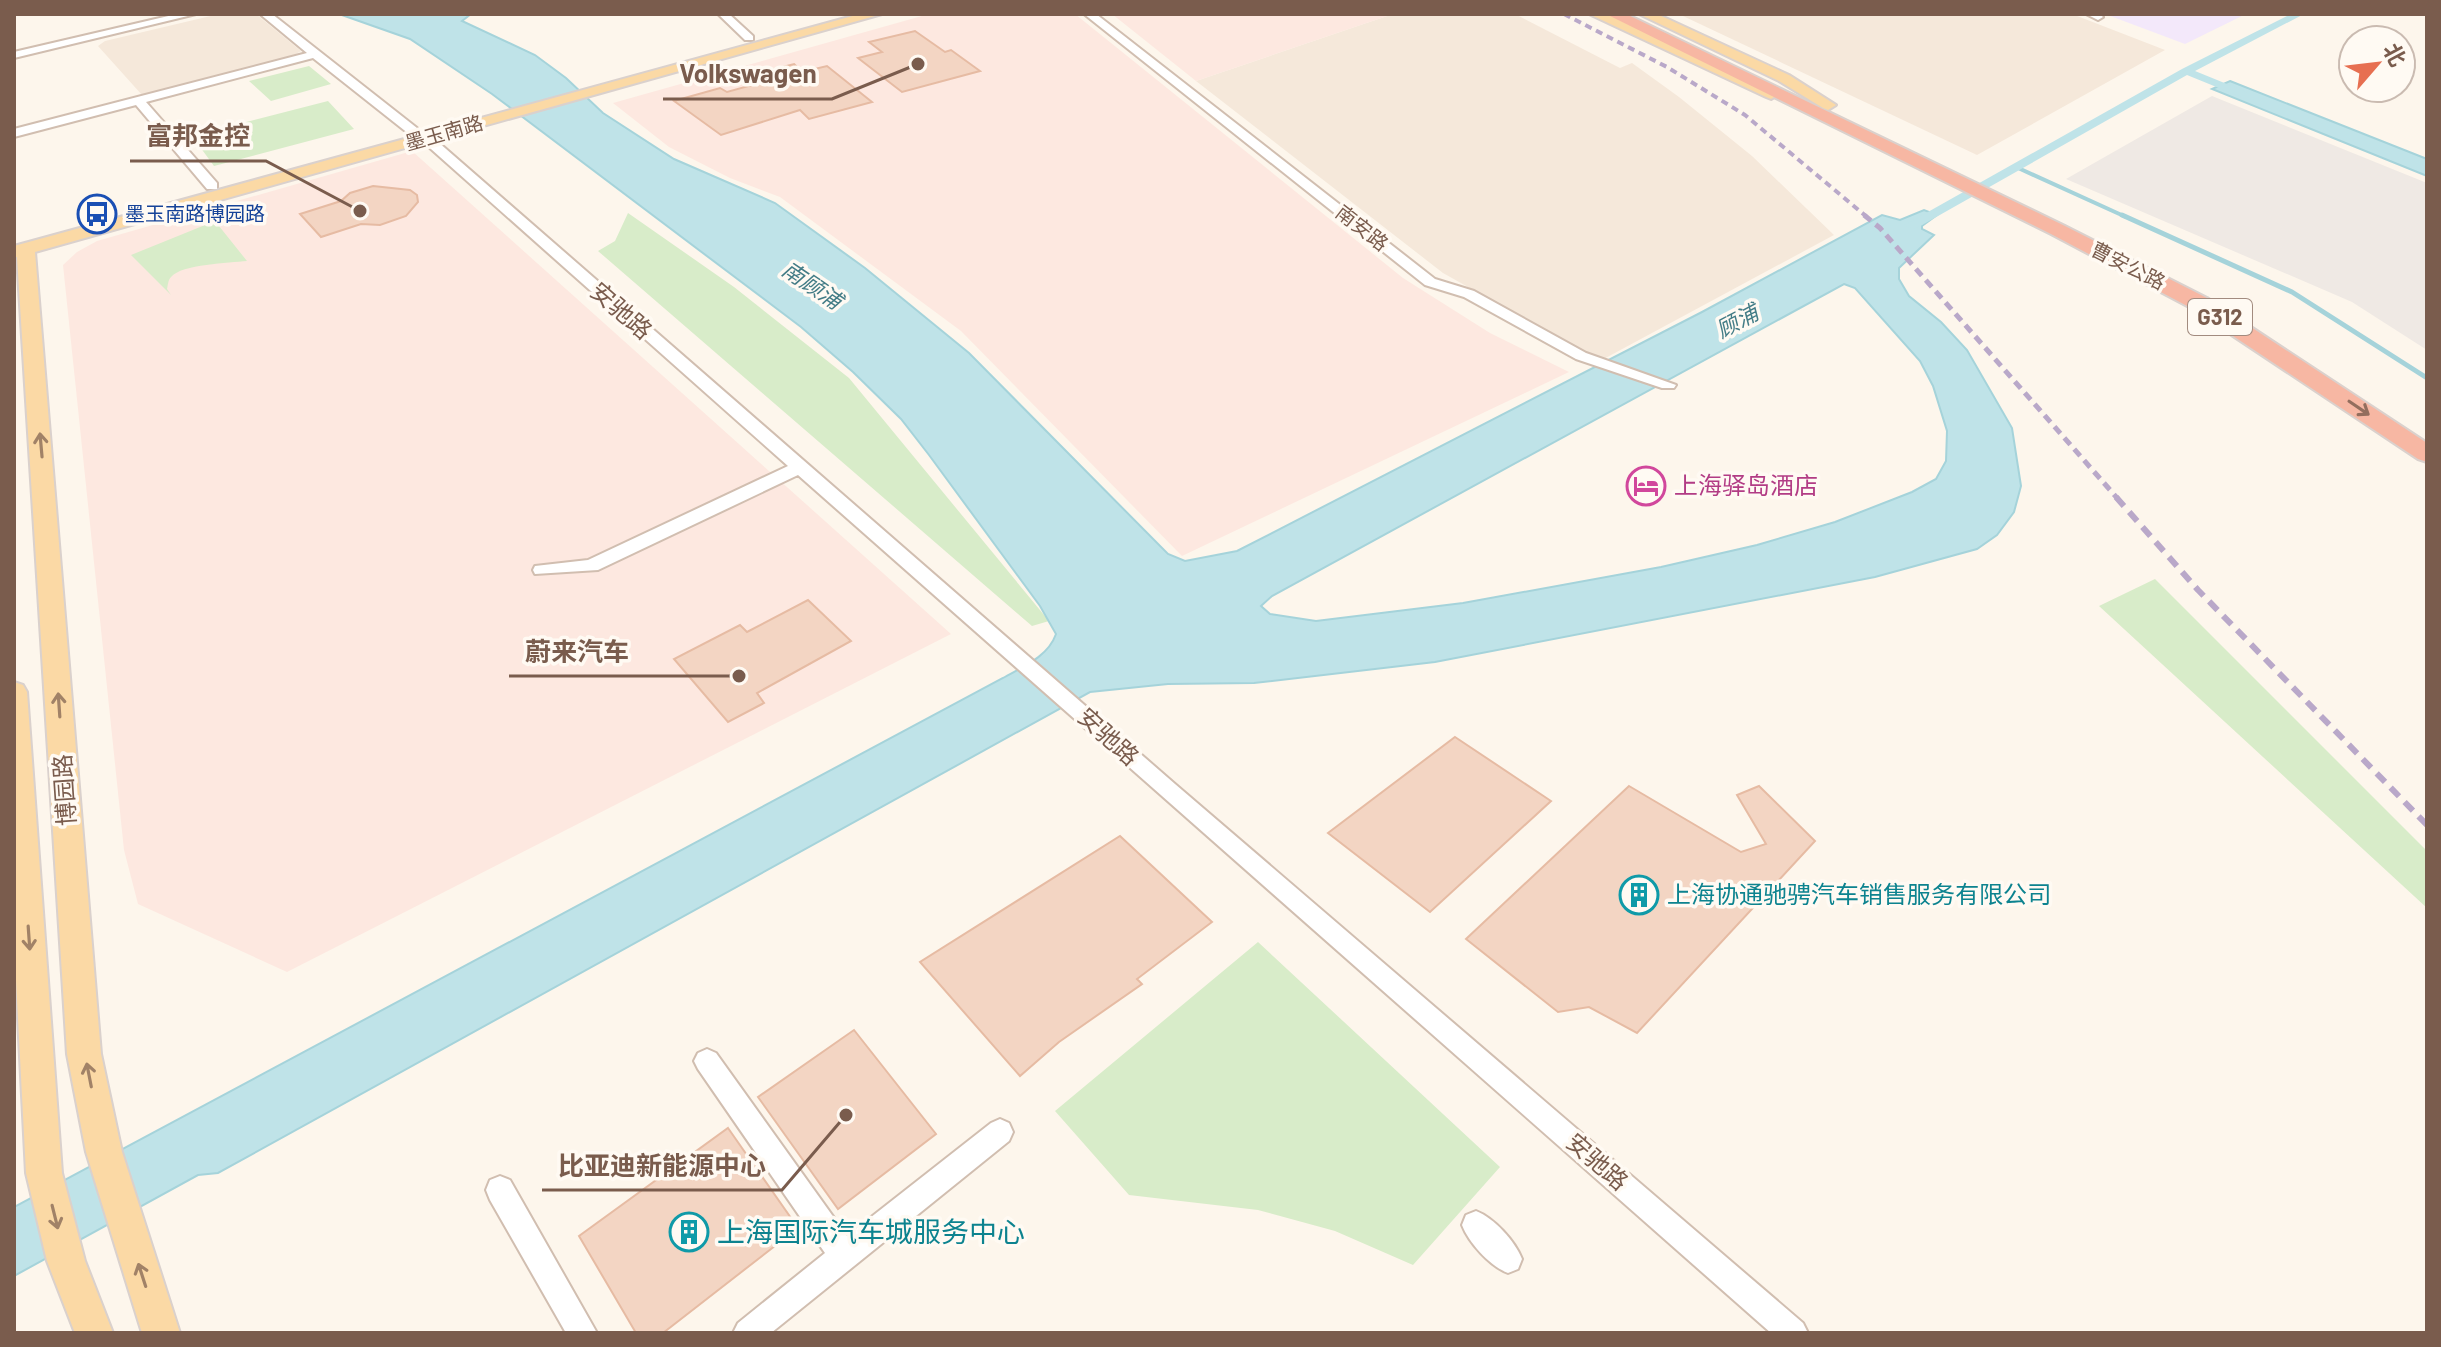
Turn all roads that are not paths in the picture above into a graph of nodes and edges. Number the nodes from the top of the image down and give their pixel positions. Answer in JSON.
{"nodes":[{"id":1,"x":191,"y":14,"type":"edge"},
{"id":2,"x":265,"y":14,"type":"edge"},
{"id":3,"x":723,"y":14,"type":"edge"},
{"id":4,"x":838,"y":14,"type":"edge"},
{"id":5,"x":875,"y":14,"type":"edge"},
{"id":6,"x":1089,"y":14,"type":"edge"},
{"id":7,"x":1596,"y":14,"type":"edge"},
{"id":8,"x":1614,"y":14,"type":"edge"},
{"id":9,"x":1635,"y":14,"type":"edge"},
{"id":10,"x":1646,"y":14,"type":"edge"},
{"id":11,"x":749,"y":38,"type":"junction"},
{"id":12,"x":315,"y":54,"type":"junction"},
{"id":13,"x":14,"y":55,"type":"edge"},
{"id":14,"x":592,"y":86,"type":"junction"},
{"id":15,"x":138,"y":100,"type":"junction"},
{"id":16,"x":1820,"y":107,"type":"junction"},
{"id":17,"x":14,"y":133,"type":"edge"},
{"id":18,"x":420,"y":134,"type":"junction"},
{"id":19,"x":212,"y":186,"type":"junction"},
{"id":20,"x":2010,"y":200,"type":"junction"},
{"id":21,"x":17,"y":247,"type":"edge"},
{"id":22,"x":1668,"y":385,"type":"dead end"},
{"id":23,"x":2427,"y":432,"type":"edge"},
{"id":24,"x":2427,"y":454,"type":"edge"},
{"id":25,"x":800,"y":467,"type":"junction"},
{"id":26,"x":542,"y":570,"type":"dead end"},
{"id":27,"x":14,"y":692,"type":"edge"},
{"id":28,"x":707,"y":1061,"type":"dead end"},
{"id":29,"x":1000,"y":1132,"type":"dead end"},
{"id":30,"x":500,"y":1190,"type":"dead end"},
{"id":31,"x":1476,"y":1225,"type":"dead end"},
{"id":32,"x":844,"y":1256,"type":"junction"},
{"id":33,"x":1508,"y":1259,"type":"dead end"},
{"id":34,"x":94,"y":1333,"type":"edge"},
{"id":35,"x":161,"y":1333,"type":"edge"},
{"id":36,"x":582,"y":1333,"type":"edge"},
{"id":37,"x":748,"y":1333,"type":"edge"},
{"id":38,"x":1793,"y":1333,"type":"edge"}],
"edges":[{"from":1,"to":13,"type":"street"},
{"from":2,"to":12,"type":"street","name":"安驰路"},
{"from":3,"to":11,"type":"street"},
{"from":4,"to":11,"type":"main road","name":"墨玉南路"},
{"from":5,"to":14,"type":"main road","name":"墨玉南路"},
{"from":6,"to":22,"type":"street","name":"南安路"},
{"from":7,"to":16,"type":"main road","name":"曹安公路"},
{"from":8,"to":16,"type":"highway","name":"曹安公路","number":"G312"},
{"from":9,"to":16,"type":"highway","name":"曹安公路","number":"G312"},
{"from":10,"to":16,"type":"main road","name":"曹安公路"},
{"from":11,"to":14,"type":"main road","name":"墨玉南路"},
{"from":12,"to":15,"type":"street"},
{"from":12,"to":18,"type":"street","name":"安驰路"},
{"from":14,"to":18,"type":"main road","name":"墨玉南路"},
{"from":15,"to":17,"type":"street"},
{"from":15,"to":19,"type":"street"},
{"from":16,"to":20,"type":"highway","name":"曹安公路","number":"G312"},
{"from":18,"to":19,"type":"main road","name":"墨玉南路"},
{"from":18,"to":21,"type":"main road","name":"墨玉南路"},
{"from":18,"to":25,"type":"street","name":"安驰路"},
{"from":19,"to":21,"type":"main road","name":"墨玉南路"},
{"from":20,"to":23,"type":"highway","name":"曹安公路","number":"G312"},
{"from":20,"to":24,"type":"highway","name":"曹安公路","number":"G312","one_way":true},
{"from":35,"to":21,"type":"main road","name":"博园路","one_way":true},
{"from":25,"to":26,"type":"street"},
{"from":25,"to":38,"type":"street","name":"安驰路"},
{"from":27,"to":34,"type":"main road","name":"博园路","one_way":true},
{"from":28,"to":32,"type":"street"},
{"from":29,"to":32,"type":"street"},
{"from":30,"to":36,"type":"street"},
{"from":31,"to":33,"type":"street"},
{"from":32,"to":37,"type":"street"}]}
